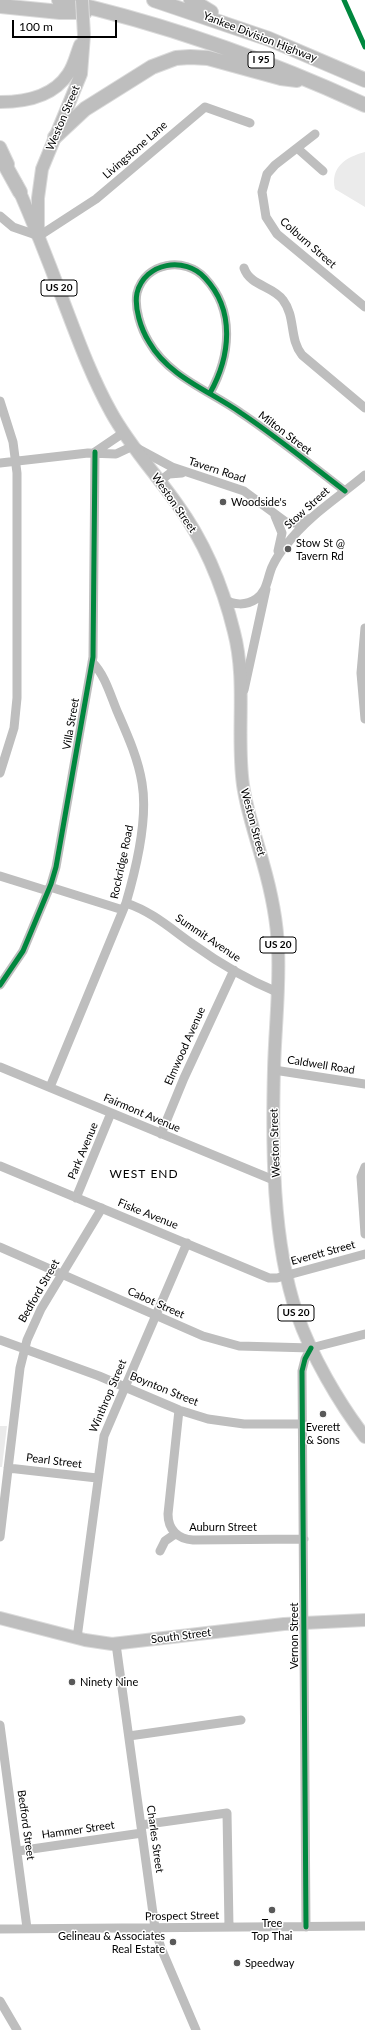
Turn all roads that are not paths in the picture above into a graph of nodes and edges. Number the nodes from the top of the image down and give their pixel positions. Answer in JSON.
{"nodes":[{"id":1,"x":59,"y":0,"type":"edge"},
{"id":2,"x":82,"y":0,"type":"edge"},
{"id":3,"x":154,"y":0,"type":"edge"},
{"id":4,"x":191,"y":0,"type":"edge"},
{"id":5,"x":0,"y":6,"type":"edge"},
{"id":6,"x":111,"y":12,"type":"junction"},
{"id":7,"x":232,"y":25,"type":"junction"},
{"id":8,"x":84,"y":35,"type":"junction"},
{"id":9,"x":365,"y":80,"type":"edge"},
{"id":10,"x":318,"y":83,"type":"junction"},
{"id":11,"x":0,"y":102,"type":"edge"},
{"id":12,"x":365,"y":105,"type":"edge"},
{"id":13,"x":250,"y":123,"type":"dead end"},
{"id":14,"x":315,"y":134,"type":"dead end"},
{"id":15,"x":55,"y":137,"type":"junction"},
{"id":16,"x":0,"y":147,"type":"edge"},
{"id":17,"x":297,"y":148,"type":"junction"},
{"id":18,"x":0,"y":156,"type":"edge"},
{"id":19,"x":323,"y":171,"type":"dead end"},
{"id":20,"x":20,"y":192,"type":"junction"},
{"id":21,"x":0,"y":216,"type":"edge"},
{"id":22,"x":39,"y":236,"type":"junction"},
{"id":23,"x":244,"y":268,"type":"dead end"},
{"id":24,"x":365,"y":307,"type":"edge"},
{"id":25,"x":210,"y":393,"type":"junction"},
{"id":26,"x":0,"y":401,"type":"edge"},
{"id":27,"x":365,"y":408,"type":"edge"},
{"id":28,"x":123,"y":433,"type":"junction"},
{"id":29,"x":133,"y":446,"type":"junction"},
{"id":30,"x":94,"y":452,"type":"junction"},
{"id":31,"x":16,"y":460,"type":"junction"},
{"id":32,"x":0,"y":463,"type":"edge"},
{"id":33,"x":192,"y":474,"type":"junction"},
{"id":34,"x":363,"y":480,"type":"edge"},
{"id":35,"x":160,"y":481,"type":"junction"},
{"id":36,"x":345,"y":491,"type":"junction"},
{"id":37,"x":275,"y":516,"type":"junction"},
{"id":38,"x":311,"y":518,"type":"junction"},
{"id":39,"x":272,"y":566,"type":"junction"},
{"id":40,"x":268,"y":580,"type":"junction"},
{"id":41,"x":224,"y":598,"type":"junction"},
{"id":42,"x":365,"y":628,"type":"edge"},
{"id":43,"x":92,"y":662,"type":"junction"},
{"id":44,"x":241,"y":713,"type":"junction"},
{"id":45,"x":365,"y":719,"type":"edge"},
{"id":46,"x":0,"y":773,"type":"edge"},
{"id":47,"x":0,"y":876,"type":"edge"},
{"id":48,"x":49,"y":889,"type":"junction"},
{"id":49,"x":125,"y":907,"type":"junction"},
{"id":50,"x":234,"y":970,"type":"junction"},
{"id":51,"x":0,"y":985,"type":"edge"},
{"id":52,"x":277,"y":992,"type":"junction"},
{"id":53,"x":0,"y":1067,"type":"edge"},
{"id":54,"x":274,"y":1070,"type":"junction"},
{"id":55,"x":365,"y":1084,"type":"edge"},
{"id":56,"x":50,"y":1088,"type":"junction"},
{"id":57,"x":112,"y":1113,"type":"junction"},
{"id":58,"x":161,"y":1134,"type":"junction"},
{"id":59,"x":0,"y":1166,"type":"edge"},
{"id":60,"x":365,"y":1168,"type":"edge"},
{"id":61,"x":276,"y":1181,"type":"junction"},
{"id":62,"x":76,"y":1198,"type":"junction"},
{"id":63,"x":102,"y":1208,"type":"junction"},
{"id":64,"x":365,"y":1234,"type":"edge"},
{"id":65,"x":187,"y":1243,"type":"junction"},
{"id":66,"x":0,"y":1248,"type":"edge"},
{"id":67,"x":365,"y":1254,"type":"edge"},
{"id":68,"x":62,"y":1274,"type":"junction"},
{"id":69,"x":287,"y":1276,"type":"junction"},
{"id":70,"x":156,"y":1316,"type":"junction"},
{"id":71,"x":365,"y":1334,"type":"edge"},
{"id":72,"x":0,"y":1340,"type":"edge"},
{"id":73,"x":311,"y":1348,"type":"junction"},
{"id":74,"x":24,"y":1349,"type":"junction"},
{"id":75,"x":125,"y":1386,"type":"junction"},
{"id":76,"x":179,"y":1410,"type":"junction"},
{"id":77,"x":303,"y":1424,"type":"junction"},
{"id":78,"x":365,"y":1437,"type":"edge"},
{"id":79,"x":8,"y":1468,"type":"junction"},
{"id":80,"x":97,"y":1478,"type":"junction"},
{"id":81,"x":175,"y":1534,"type":"junction"},
{"id":82,"x":0,"y":1537,"type":"edge"},
{"id":83,"x":304,"y":1539,"type":"junction"},
{"id":84,"x":160,"y":1551,"type":"dead end"},
{"id":85,"x":0,"y":1618,"type":"edge"},
{"id":86,"x":365,"y":1620,"type":"edge"},
{"id":87,"x":304,"y":1622,"type":"junction"},
{"id":88,"x":78,"y":1638,"type":"junction"},
{"id":89,"x":116,"y":1644,"type":"junction"},
{"id":90,"x":241,"y":1720,"type":"dead end"},
{"id":91,"x":0,"y":1725,"type":"edge"},
{"id":92,"x":129,"y":1736,"type":"junction"},
{"id":93,"x":2,"y":1762,"type":"edge"},
{"id":94,"x":142,"y":1829,"type":"junction"},
{"id":95,"x":18,"y":1851,"type":"junction"},
{"id":96,"x":306,"y":1926,"type":"junction"},
{"id":97,"x":365,"y":1926,"type":"edge"},
{"id":98,"x":229,"y":1927,"type":"junction"},
{"id":99,"x":27,"y":1928,"type":"junction"},
{"id":100,"x":156,"y":1928,"type":"junction"},
{"id":101,"x":0,"y":1929,"type":"edge"},
{"id":102,"x":0,"y":2001,"type":"edge"},
{"id":103,"x":17,"y":2030,"type":"edge"},
{"id":104,"x":196,"y":2030,"type":"edge"}],
"edges":[{"from":1,"to":6,"type":"highway","name":"Yankee Division Highway","number":"I 95"},
{"from":2,"to":8,"type":"main road","name":"Weston Street","number":"US 20","bridge":true},
{"from":3,"to":7,"type":"highway","name":"Yankee Division Highway","number":"I 95"},
{"from":4,"to":7,"type":"highway"},
{"from":5,"to":6,"type":"highway"},
{"from":6,"to":10,"type":"highway","name":"Yankee Division Highway","number":"I 95"},
{"from":7,"to":9,"type":"highway","name":"Yankee Division Highway","number":"I 95"},
{"from":8,"to":11,"type":"main road"},
{"from":8,"to":15,"type":"main road","name":"Weston Street","number":"US 20"},
{"from":10,"to":12,"type":"highway","name":"Yankee Division Highway","number":"I 95"},
{"from":10,"to":15,"type":"highway"},
{"from":13,"to":22,"type":"street","name":"Livingstone Lane"},
{"from":14,"to":17,"type":"street","name":"Colburn Street"},
{"from":15,"to":22,"type":"main road","name":"Weston Street","number":"US 20"},
{"from":16,"to":20,"type":"main road","name":"Weston Street","number":"US 20"},
{"from":17,"to":19,"type":"street"},
{"from":17,"to":24,"type":"street","name":"Colburn Street"},
{"from":18,"to":20,"type":"highway"},
{"from":20,"to":22,"type":"main road","name":"Weston Street","number":"US 20"},
{"from":21,"to":22,"type":"street"},
{"from":22,"to":28,"type":"main road","name":"Weston Street","number":"US 20"},
{"from":23,"to":27,"type":"street"},
{"from":25,"to":25,"type":"street","name":"Milton Street"},
{"from":25,"to":36,"type":"street","name":"Milton Street"},
{"from":26,"to":31,"type":"street"},
{"from":28,"to":29,"type":"main road","name":"Weston Street","number":"US 20"},
{"from":28,"to":30,"type":"street"},
{"from":29,"to":30,"type":"street"},
{"from":29,"to":33,"type":"street","name":"Tavern Road"},
{"from":29,"to":35,"type":"main road","name":"Weston Street","number":"US 20"},
{"from":30,"to":31,"type":"street"},
{"from":30,"to":43,"type":"street","name":"Villa Street"},
{"from":31,"to":32,"type":"street"},
{"from":31,"to":46,"type":"street"},
{"from":33,"to":35,"type":"street"},
{"from":33,"to":37,"type":"street","name":"Tavern Road"},
{"from":34,"to":36,"type":"street","name":"Stow Street"},
{"from":35,"to":41,"type":"main road","name":"Weston Street","number":"US 20"},
{"from":36,"to":38,"type":"street","name":"Stow Street"},
{"from":37,"to":38,"type":"street","name":"Tavern Road"},
{"from":37,"to":39,"type":"street"},
{"from":38,"to":39,"type":"street","name":"Stow Street"},
{"from":39,"to":40,"type":"street","name":"Stow Street"},
{"from":40,"to":41,"type":"street","name":"Stow Street"},
{"from":40,"to":44,"type":"street"},
{"from":41,"to":44,"type":"main road","name":"Weston Street","number":"US 20"},
{"from":42,"to":45,"type":"street"},
{"from":43,"to":48,"type":"street","name":"Villa Street"},
{"from":43,"to":49,"type":"street","name":"Rockridge Road"},
{"from":44,"to":52,"type":"main road","name":"Weston Street","number":"US 20"},
{"from":47,"to":48,"type":"street","name":"Summit Avenue"},
{"from":48,"to":49,"type":"street","name":"Summit Avenue"},
{"from":48,"to":51,"type":"street","name":"Villa Street"},
{"from":49,"to":50,"type":"street","name":"Summit Avenue"},
{"from":49,"to":56,"type":"street","name":"Rockridge Road"},
{"from":50,"to":52,"type":"street","name":"Summit Avenue"},
{"from":50,"to":58,"type":"street","name":"Elmwood Avenue"},
{"from":52,"to":54,"type":"main road","name":"Weston Street","number":"US 20"},
{"from":53,"to":56,"type":"street","name":"Fairmont Avenue"},
{"from":54,"to":55,"type":"street","name":"Caldwell Road"},
{"from":54,"to":61,"type":"main road","name":"Weston Street","number":"US 20"},
{"from":56,"to":57,"type":"street","name":"Fairmont Avenue"},
{"from":57,"to":58,"type":"street","name":"Fairmont Avenue"},
{"from":57,"to":62,"type":"street","name":"Park Avenue"},
{"from":58,"to":61,"type":"street","name":"Fairmont Avenue"},
{"from":59,"to":62,"type":"street","name":"Fiske Avenue"},
{"from":60,"to":64,"type":"street"},
{"from":61,"to":69,"type":"main road","name":"Weston Street","number":"US 20"},
{"from":62,"to":63,"type":"street","name":"Fiske Avenue"},
{"from":63,"to":65,"type":"street","name":"Fiske Avenue"},
{"from":63,"to":68,"type":"street","name":"Bedford Street"},
{"from":65,"to":69,"type":"street","name":"Fiske Avenue"},
{"from":65,"to":70,"type":"street","name":"Winthrop Street"},
{"from":66,"to":68,"type":"street","name":"Cabot Street"},
{"from":67,"to":69,"type":"street","name":"Everett Street"},
{"from":68,"to":70,"type":"street","name":"Cabot Street"},
{"from":68,"to":74,"type":"street","name":"Bedford Street"},
{"from":69,"to":73,"type":"main road","name":"Weston Street","number":"US 20"},
{"from":70,"to":73,"type":"street","name":"Cabot Street"},
{"from":70,"to":75,"type":"street","name":"Winthrop Street"},
{"from":71,"to":73,"type":"street","name":"Cabot Street"},
{"from":72,"to":74,"type":"street","name":"Boynton Street"},
{"from":73,"to":77,"type":"street","name":"Vernon Street"},
{"from":73,"to":78,"type":"main road","name":"Weston Street","number":"US 20"},
{"from":74,"to":75,"type":"street","name":"Boynton Street"},
{"from":74,"to":79,"type":"street","name":"Bedford Street"},
{"from":75,"to":76,"type":"street","name":"Boynton Street"},
{"from":75,"to":80,"type":"street","name":"Winthrop Street"},
{"from":76,"to":77,"type":"street","name":"Boynton Street"},
{"from":76,"to":81,"type":"street","name":"Auburn Street"},
{"from":77,"to":83,"type":"street","name":"Vernon Street"},
{"from":79,"to":80,"type":"street","name":"Pearl Street"},
{"from":79,"to":82,"type":"street","name":"Bedford Street"},
{"from":80,"to":88,"type":"street","name":"Winthrop Street"},
{"from":81,"to":83,"type":"street","name":"Auburn Street"},
{"from":81,"to":84,"type":"street"},
{"from":83,"to":87,"type":"street","name":"Vernon Street"},
{"from":85,"to":88,"type":"main road","name":"South Street"},
{"from":86,"to":87,"type":"main road","name":"South Street"},
{"from":87,"to":89,"type":"main road","name":"South Street"},
{"from":87,"to":96,"type":"street","name":"Vernon Street"},
{"from":88,"to":89,"type":"main road","name":"South Street"},
{"from":89,"to":92,"type":"street","name":"Charles Street"},
{"from":90,"to":92,"type":"street"},
{"from":91,"to":93,"type":"street","name":"Bedford Street"},
{"from":92,"to":94,"type":"street","name":"Charles Street"},
{"from":93,"to":95,"type":"street","name":"Bedford Street"},
{"from":94,"to":95,"type":"street","name":"Hammer Street"},
{"from":94,"to":98,"type":"street","name":"Hammer Street"},
{"from":94,"to":100,"type":"street","name":"Charles Street"},
{"from":95,"to":99,"type":"street","name":"Bedford Street"},
{"from":96,"to":97,"type":"street","name":"Prospect Street"},
{"from":96,"to":98,"type":"street","name":"Prospect Street"},
{"from":98,"to":100,"type":"street","name":"Prospect Street"},
{"from":99,"to":100,"type":"street","name":"Prospect Street"},
{"from":99,"to":101,"type":"street","name":"Prospect Street"},
{"from":100,"to":104,"type":"street","name":"Charles Street"},
{"from":102,"to":103,"type":"street"}]}
